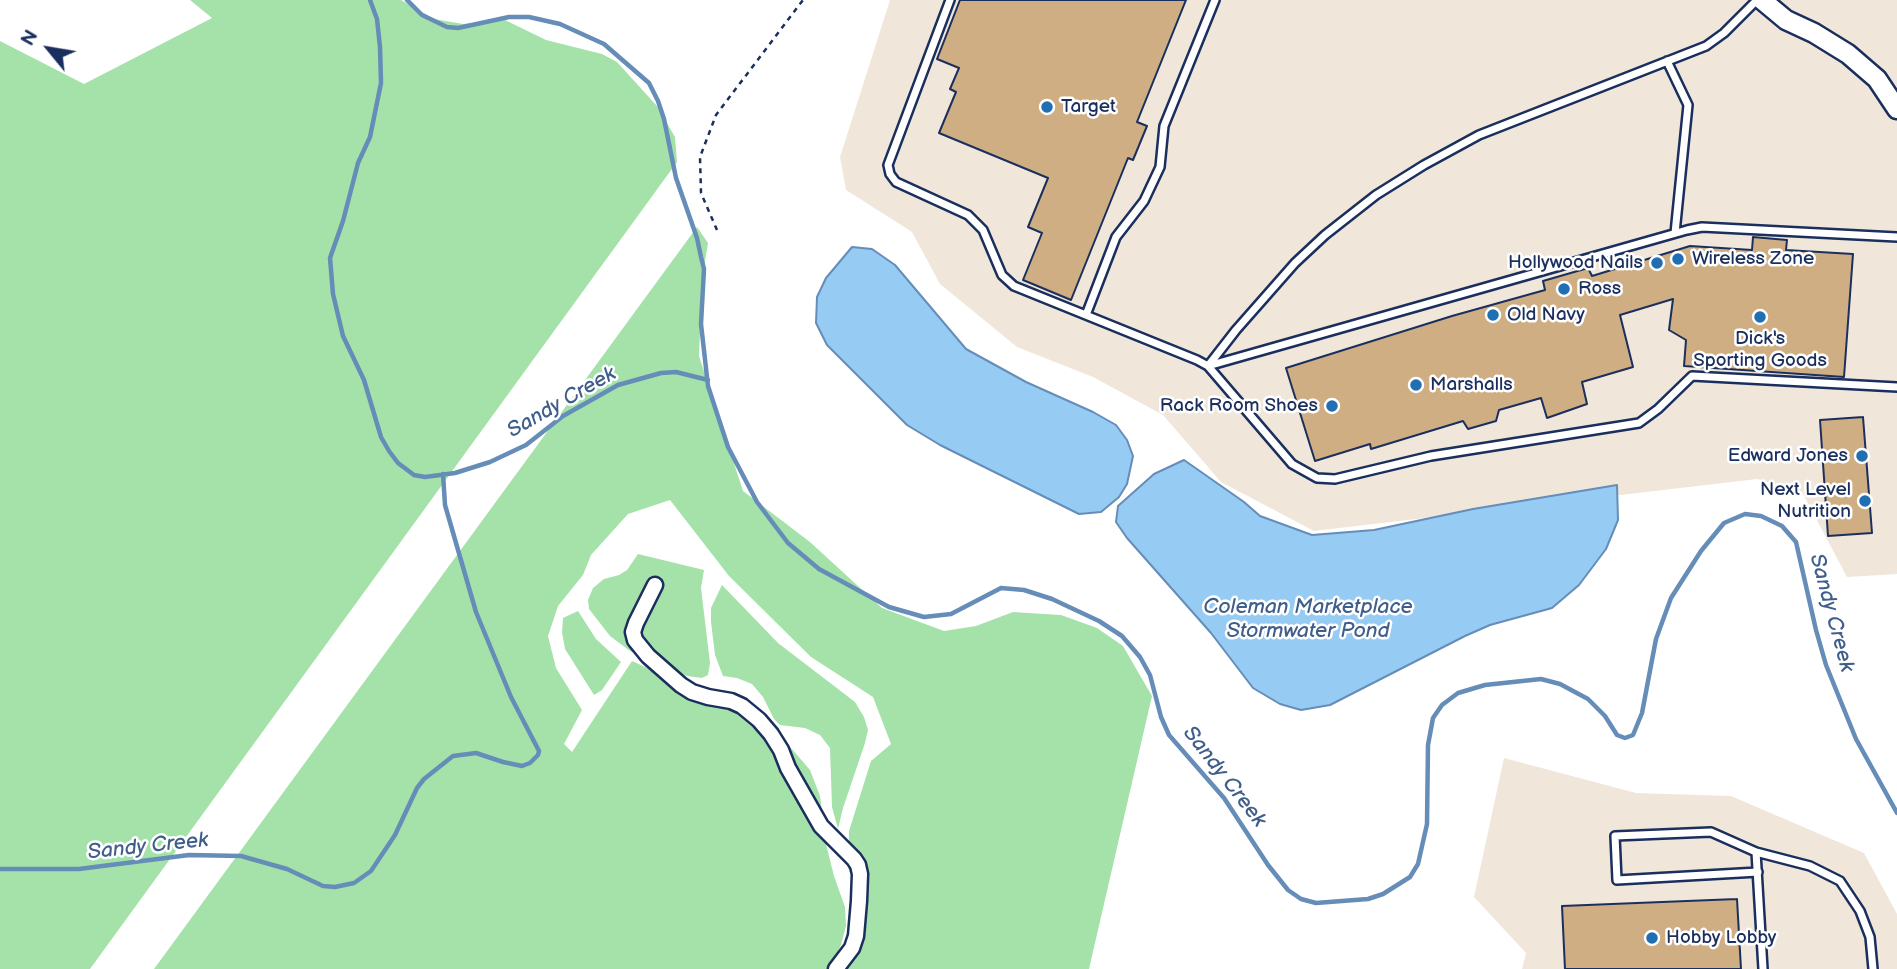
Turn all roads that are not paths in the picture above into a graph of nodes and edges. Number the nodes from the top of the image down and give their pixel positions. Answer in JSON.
{"nodes":[{"id":1,"x":950,"y":0,"type":"edge"},
{"id":2,"x":1215,"y":0,"type":"edge"},
{"id":3,"x":1756,"y":0,"type":"edge"},
{"id":4,"x":1762,"y":0,"type":"edge"},
{"id":5,"x":1667,"y":61,"type":"junction"},
{"id":6,"x":1897,"y":109,"type":"edge"},
{"id":7,"x":1675,"y":233,"type":"junction"},
{"id":8,"x":1897,"y":237,"type":"edge"},
{"id":9,"x":1086,"y":315,"type":"junction"},
{"id":10,"x":1208,"y":366,"type":"junction"},
{"id":11,"x":1897,"y":387,"type":"edge"},
{"id":12,"x":655,"y":585,"type":"dead end"},
{"id":13,"x":1756,"y":852,"type":"junction"},
{"id":14,"x":1758,"y":872,"type":"junction"},
{"id":15,"x":836,"y":969,"type":"edge"},
{"id":16,"x":1763,"y":969,"type":"edge"},
{"id":17,"x":1873,"y":969,"type":"edge"}],
"edges":[{"from":1,"to":9,"type":"lane"},
{"from":2,"to":9,"type":"lane"},
{"from":3,"to":5,"type":"lane"},
{"from":4,"to":6,"type":"street"},
{"from":5,"to":7,"type":"lane"},
{"from":5,"to":10,"type":"lane"},
{"from":7,"to":8,"type":"lane"},
{"from":7,"to":10,"type":"lane"},
{"from":9,"to":10,"type":"lane"},
{"from":10,"to":11,"type":"lane"},
{"from":12,"to":15,"type":"street"},
{"from":13,"to":14,"type":"lane"},
{"from":13,"to":14,"type":"lane"},
{"from":13,"to":17,"type":"lane"},
{"from":14,"to":16,"type":"lane"}]}
